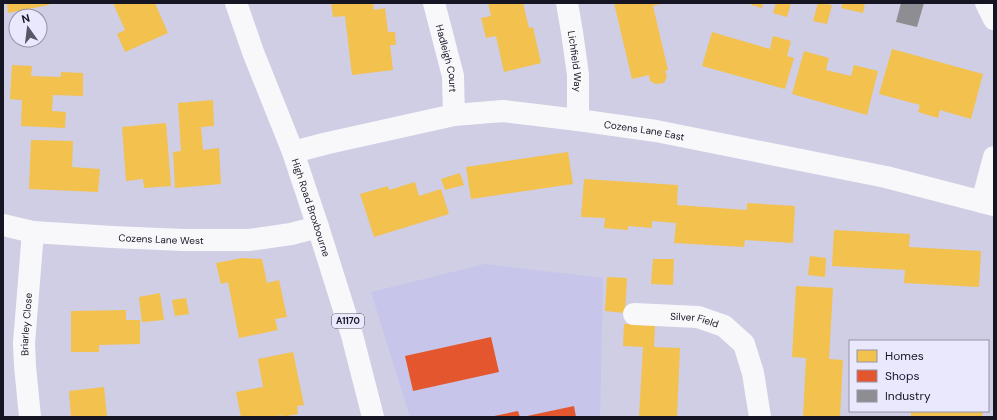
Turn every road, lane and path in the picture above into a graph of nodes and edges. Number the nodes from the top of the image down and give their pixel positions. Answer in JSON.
{"nodes":[{"id":1,"x":236,"y":3,"type":"edge"},
{"id":2,"x":434,"y":3,"type":"edge"},
{"id":3,"x":567,"y":3,"type":"edge"},
{"id":4,"x":986,"y":3,"type":"edge"},
{"id":5,"x":994,"y":19,"type":"edge"},
{"id":6,"x":454,"y":115,"type":"junction"},
{"id":7,"x":578,"y":120,"type":"junction"},
{"id":8,"x":293,"y":152,"type":"junction"},
{"id":9,"x":994,"y":157,"type":"edge"},
{"id":10,"x":988,"y":203,"type":"edge"},
{"id":11,"x":3,"y":225,"type":"edge"},
{"id":12,"x":318,"y":227,"type":"junction"},
{"id":13,"x":33,"y":232,"type":"junction"},
{"id":14,"x":634,"y":314,"type":"dead end"},
{"id":15,"x":30,"y":417,"type":"edge"},
{"id":16,"x":373,"y":417,"type":"edge"},
{"id":17,"x":760,"y":417,"type":"edge"}],
"edges":[{"from":1,"to":8,"type":"street","name":"High Road Broxbourne","number":"A1170"},
{"from":2,"to":6,"type":"street","name":"Hadleigh Court"},
{"from":3,"to":7,"type":"street","name":"Lichfield Way"},
{"from":4,"to":5,"type":"street"},
{"from":6,"to":7,"type":"street","name":"Cozens Lane East"},
{"from":6,"to":8,"type":"street","name":"Cozens Lane East"},
{"from":7,"to":10,"type":"street","name":"Cozens Lane East"},
{"from":8,"to":12,"type":"street","name":"High Road Broxbourne","number":"A1170"},
{"from":9,"to":10,"type":"street"},
{"from":11,"to":13,"type":"street","name":"Cozens Lane West"},
{"from":12,"to":13,"type":"street","name":"Cozens Lane West"},
{"from":12,"to":16,"type":"street","name":"High Road Broxbourne","number":"A1170"},
{"from":13,"to":15,"type":"street","name":"Briarley Close"},
{"from":14,"to":17,"type":"street","name":"Silver Field"}]}
